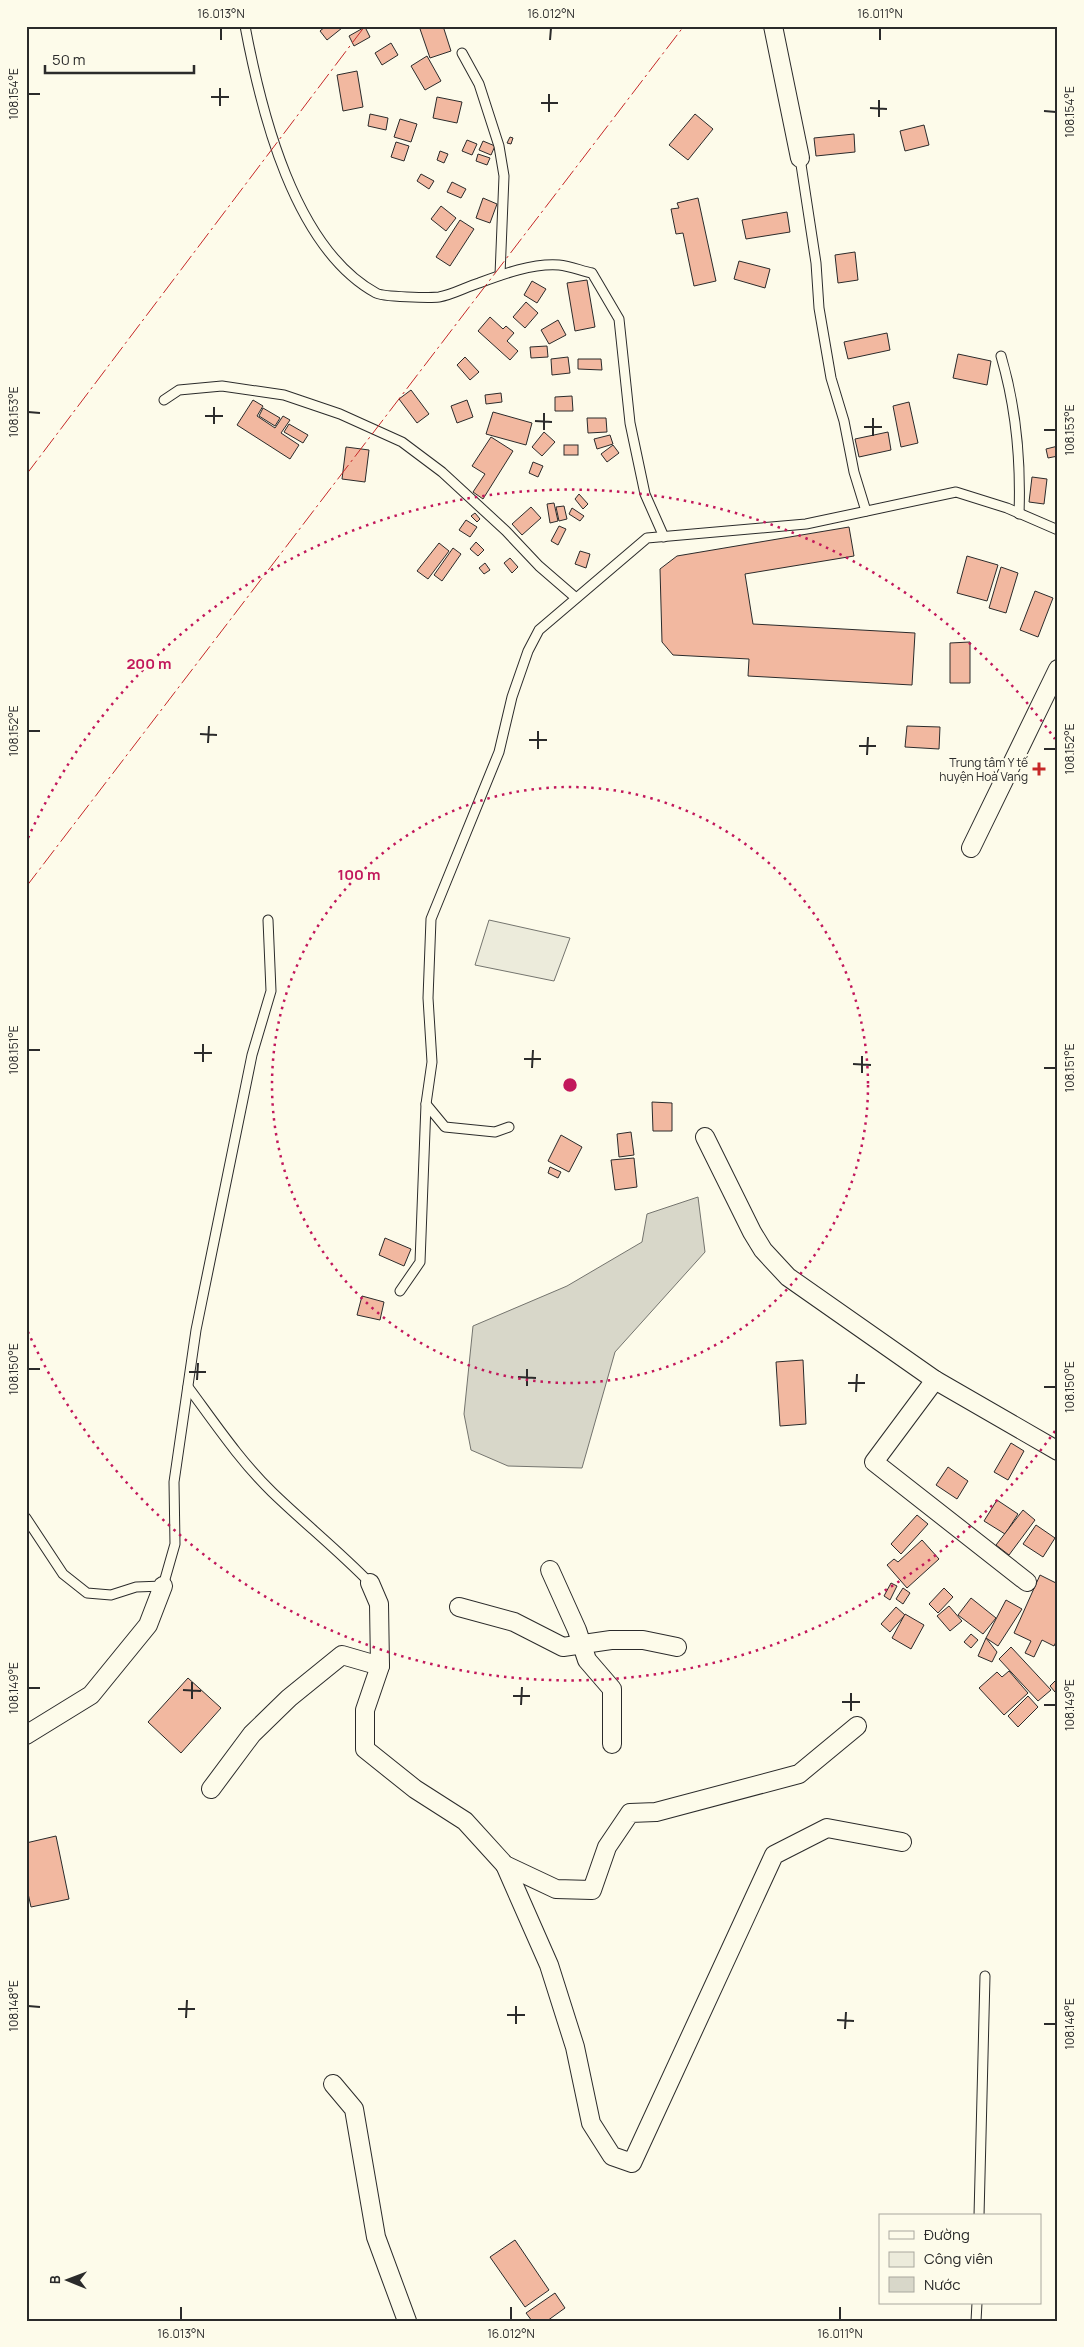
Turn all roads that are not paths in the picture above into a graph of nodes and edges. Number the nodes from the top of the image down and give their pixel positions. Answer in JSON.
{"nodes":[{"id":1,"x":245,"y":26,"type":"edge"},
{"id":2,"x":773,"y":26,"type":"edge"},
{"id":3,"x":462,"y":52,"type":"dead end"},
{"id":4,"x":800,"y":158,"type":"joint"},
{"id":5,"x":500,"y":275,"type":"junction"},
{"id":6,"x":1001,"y":356,"type":"dead end"},
{"id":7,"x":164,"y":400,"type":"dead end"},
{"id":8,"x":866,"y":511,"type":"junction"},
{"id":9,"x":1019,"y":514,"type":"junction"},
{"id":10,"x":1058,"y":530,"type":"edge"},
{"id":11,"x":664,"y":537,"type":"junction"},
{"id":12,"x":576,"y":598,"type":"junction"},
{"id":13,"x":1058,"y":669,"type":"edge"},
{"id":14,"x":971,"y":848,"type":"dead end"},
{"id":15,"x":268,"y":920,"type":"dead end"},
{"id":16,"x":426,"y":1104,"type":"junction"},
{"id":17,"x":509,"y":1127,"type":"dead end"},
{"id":18,"x":705,"y":1137,"type":"dead end"},
{"id":19,"x":400,"y":1291,"type":"dead end"},
{"id":20,"x":935,"y":1380,"type":"junction"},
{"id":21,"x":188,"y":1386,"type":"junction"},
{"id":22,"x":1058,"y":1451,"type":"edge"},
{"id":23,"x":26,"y":1518,"type":"edge"},
{"id":24,"x":550,"y":1570,"type":"dead end"},
{"id":25,"x":1027,"y":1582,"type":"dead end"},
{"id":26,"x":370,"y":1583,"type":"joint"},
{"id":27,"x":163,"y":1586,"type":"junction"},
{"id":28,"x":459,"y":1607,"type":"dead end"},
{"id":29,"x":581,"y":1644,"type":"junction"},
{"id":30,"x":677,"y":1647,"type":"dead end"},
{"id":31,"x":380,"y":1666,"type":"junction"},
{"id":32,"x":857,"y":1726,"type":"dead end"},
{"id":33,"x":26,"y":1734,"type":"edge"},
{"id":34,"x":612,"y":1744,"type":"dead end"},
{"id":35,"x":211,"y":1789,"type":"dead end"},
{"id":36,"x":902,"y":1842,"type":"dead end"},
{"id":37,"x":505,"y":1864,"type":"junction"},
{"id":38,"x":985,"y":1976,"type":"dead end"},
{"id":39,"x":333,"y":2084,"type":"dead end"},
{"id":40,"x":979,"y":2214,"type":"edge"},
{"id":41,"x":977,"y":2304,"type":"edge"},
{"id":42,"x":407,"y":2321,"type":"edge"},
{"id":43,"x":976,"y":2321,"type":"edge"}],
"edges":[{"from":1,"to":5,"type":"lane"},
{"from":2,"to":4,"type":"street"},
{"from":3,"to":5,"type":"lane"},
{"from":4,"to":8,"type":"lane"},
{"from":5,"to":11,"type":"lane"},
{"from":6,"to":9,"type":"lane"},
{"from":7,"to":12,"type":"lane"},
{"from":8,"to":9,"type":"lane"},
{"from":8,"to":11,"type":"lane"},
{"from":9,"to":10,"type":"lane"},
{"from":11,"to":12,"type":"lane"},
{"from":12,"to":16,"type":"lane"},
{"from":13,"to":14,"type":"street"},
{"from":15,"to":21,"type":"lane"},
{"from":16,"to":17,"type":"lane"},
{"from":16,"to":19,"type":"lane"},
{"from":18,"to":20,"type":"street"},
{"from":20,"to":22,"type":"street"},
{"from":20,"to":25,"type":"street"},
{"from":21,"to":26,"type":"lane"},
{"from":21,"to":27,"type":"lane"},
{"from":23,"to":27,"type":"lane"},
{"from":24,"to":29,"type":"street"},
{"from":26,"to":31,"type":"street"},
{"from":27,"to":33,"type":"street"},
{"from":28,"to":29,"type":"street"},
{"from":29,"to":30,"type":"street"},
{"from":29,"to":34,"type":"street"},
{"from":31,"to":35,"type":"street"},
{"from":31,"to":37,"type":"street"},
{"from":32,"to":37,"type":"street"},
{"from":36,"to":37,"type":"street"},
{"from":38,"to":40,"type":"lane"},
{"from":39,"to":42,"type":"street"},
{"from":41,"to":43,"type":"lane"}]}
